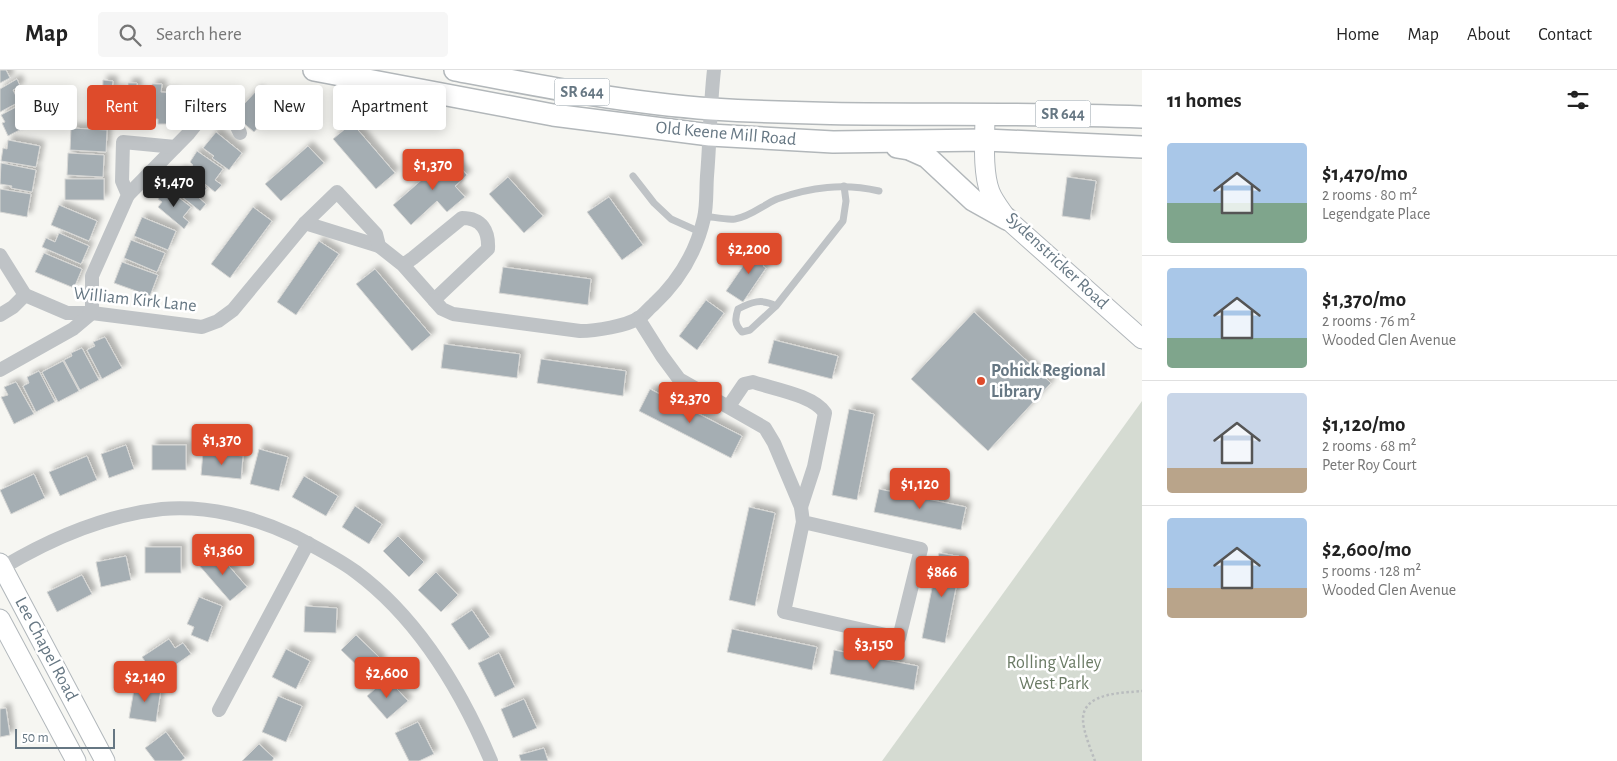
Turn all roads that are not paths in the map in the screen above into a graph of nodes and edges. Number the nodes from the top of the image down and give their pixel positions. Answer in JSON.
{"nodes":[{"id":1,"x":314,"y":70,"type":"edge"},
{"id":2,"x":455,"y":70,"type":"edge"},
{"id":3,"x":714,"y":70,"type":"edge"},
{"id":4,"x":710,"y":108,"type":"junction"},
{"id":5,"x":985,"y":114,"type":"junction"},
{"id":6,"x":1142,"y":116,"type":"edge"},
{"id":7,"x":240,"y":133,"type":"dead end"},
{"id":8,"x":710,"y":135,"type":"junction"},
{"id":9,"x":985,"y":140,"type":"junction"},
{"id":10,"x":860,"y":142,"type":"junction"},
{"id":11,"x":175,"y":147,"type":"junction"},
{"id":12,"x":1142,"y":147,"type":"edge"},
{"id":13,"x":633,"y":176,"type":"dead end"},
{"id":14,"x":844,"y":186,"type":"junction"},
{"id":15,"x":879,"y":191,"type":"dead end"},
{"id":16,"x":128,"y":195,"type":"junction"},
{"id":17,"x":704,"y":216,"type":"junction"},
{"id":18,"x":1007,"y":219,"type":"junction"},
{"id":19,"x":305,"y":223,"type":"junction"},
{"id":20,"x":700,"y":232,"type":"junction"},
{"id":21,"x":379,"y":246,"type":"junction"},
{"id":22,"x":0,"y":254,"type":"edge"},
{"id":23,"x":403,"y":264,"type":"junction"},
{"id":24,"x":25,"y":295,"type":"junction"},
{"id":25,"x":434,"y":300,"type":"junction"},
{"id":26,"x":776,"y":306,"type":"junction"},
{"id":27,"x":92,"y":313,"type":"junction"},
{"id":28,"x":0,"y":315,"type":"edge"},
{"id":29,"x":638,"y":318,"type":"junction"},
{"id":30,"x":1142,"y":339,"type":"edge"},
{"id":31,"x":0,"y":370,"type":"edge"},
{"id":32,"x":729,"y":406,"type":"junction"},
{"id":33,"x":801,"y":507,"type":"junction"},
{"id":34,"x":803,"y":522,"type":"junction"},
{"id":35,"x":308,"y":543,"type":"junction"},
{"id":36,"x":1,"y":567,"type":"edge"},
{"id":37,"x":0,"y":620,"type":"edge"},
{"id":38,"x":219,"y":710,"type":"dead end"},
{"id":39,"x":76,"y":761,"type":"edge"},
{"id":40,"x":105,"y":761,"type":"edge"},
{"id":41,"x":491,"y":761,"type":"edge"}],
"edges":[{"from":1,"to":8,"type":"main road","name":"Old Keene Mill Road","number":"SR 644"},
{"from":2,"to":4,"type":"main road","name":"Old Keene Mill Road","number":"SR 644"},
{"from":3,"to":4,"type":"street"},
{"from":4,"to":5,"type":"main road","name":"Old Keene Mill Road","number":"SR 644"},
{"from":4,"to":8,"type":"street"},
{"from":5,"to":6,"type":"main road","name":"Old Keene Mill Road","number":"SR 644"},
{"from":5,"to":9,"type":"main road","name":"Sydenstricker Road"},
{"from":7,"to":11,"type":"street"},
{"from":8,"to":10,"type":"main road","name":"Old Keene Mill Road","number":"SR 644"},
{"from":8,"to":17,"type":"street"},
{"from":9,"to":10,"type":"main road","name":"Old Keene Mill Road","number":"SR 644"},
{"from":9,"to":12,"type":"main road","name":"Old Keene Mill Road","number":"SR 644"},
{"from":9,"to":18,"type":"main road","name":"Sydenstricker Road"},
{"from":10,"to":18,"type":"main road"},
{"from":11,"to":16,"type":"street"},
{"from":11,"to":16,"type":"street"},
{"from":13,"to":20,"type":"lane"},
{"from":14,"to":15,"type":"lane"},
{"from":14,"to":17,"type":"lane"},
{"from":14,"to":26,"type":"lane"},
{"from":16,"to":27,"type":"street"},
{"from":17,"to":20,"type":"street"},
{"from":18,"to":30,"type":"main road","name":"Sydenstricker Road"},
{"from":19,"to":21,"type":"street","name":"William Kirk Lane"},
{"from":19,"to":21,"type":"street","name":"William Kirk Lane"},
{"from":19,"to":27,"type":"street","name":"William Kirk Lane"},
{"from":20,"to":29,"type":"street"},
{"from":21,"to":23,"type":"street","name":"William Kirk Lane"},
{"from":22,"to":24,"type":"street"},
{"from":23,"to":25,"type":"street","name":"William Kirk Lane"},
{"from":23,"to":25,"type":"street"},
{"from":24,"to":27,"type":"street","name":"William Kirk Lane"},
{"from":24,"to":28,"type":"street"},
{"from":25,"to":29,"type":"street","name":"William Kirk Lane"},
{"from":26,"to":26,"type":"lane"},
{"from":27,"to":31,"type":"street"},
{"from":29,"to":32,"type":"street"},
{"from":32,"to":33,"type":"street"},
{"from":32,"to":33,"type":"street"},
{"from":33,"to":34,"type":"street"},
{"from":34,"to":34,"type":"street"},
{"from":35,"to":36,"type":"street"},
{"from":35,"to":38,"type":"street"},
{"from":35,"to":41,"type":"street"},
{"from":36,"to":40,"type":"main road","name":"Lee Chapel Road"},
{"from":37,"to":39,"type":"main road","name":"Lee Chapel Road"}]}
